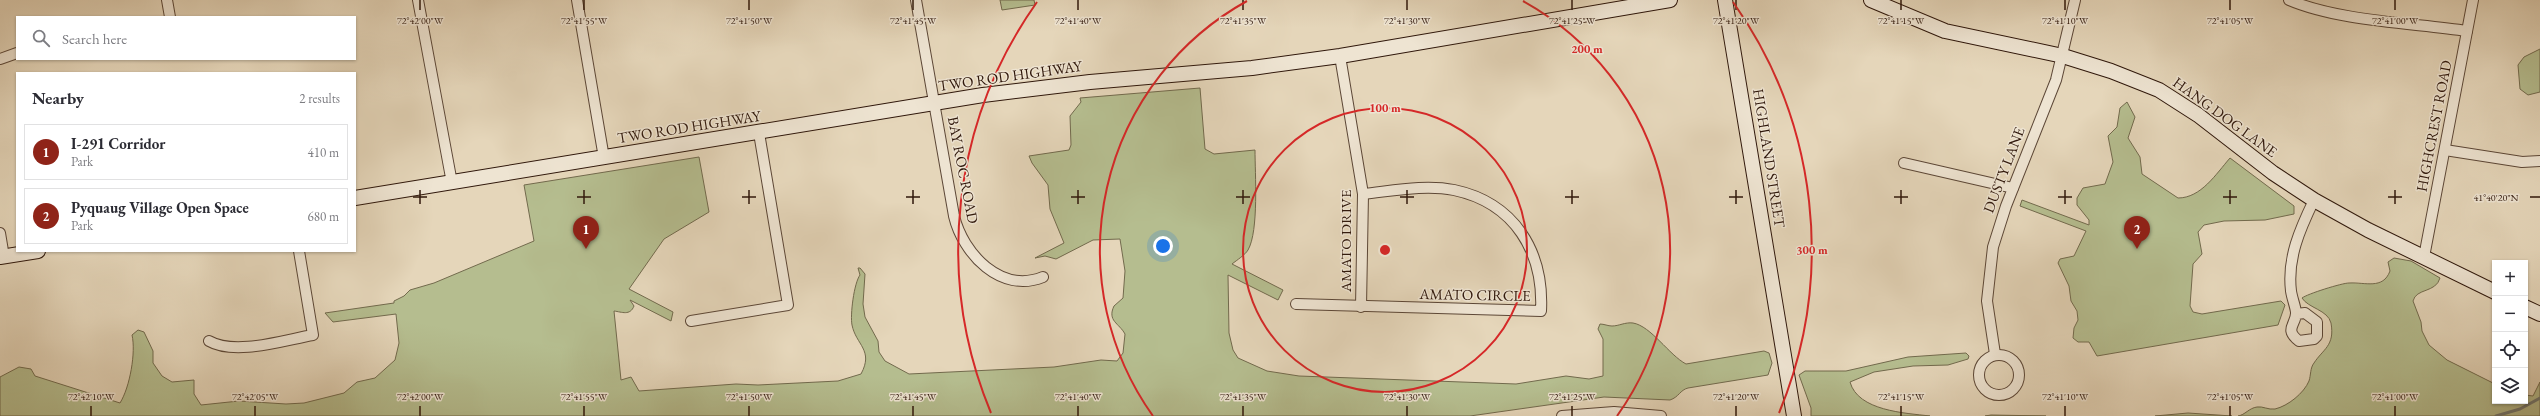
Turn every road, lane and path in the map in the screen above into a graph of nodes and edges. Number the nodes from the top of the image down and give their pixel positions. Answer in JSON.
{"nodes":[{"id":1,"x":167,"y":0,"type":"edge"},
{"id":2,"x":418,"y":0,"type":"edge"},
{"id":3,"x":577,"y":0,"type":"edge"},
{"id":4,"x":916,"y":0,"type":"edge"},
{"id":5,"x":1670,"y":0,"type":"edge"},
{"id":6,"x":1725,"y":0,"type":"edge"},
{"id":7,"x":1871,"y":0,"type":"edge"},
{"id":8,"x":2074,"y":0,"type":"edge"},
{"id":9,"x":2289,"y":0,"type":"edge"},
{"id":10,"x":2473,"y":0,"type":"edge"},
{"id":11,"x":170,"y":16,"type":"edge"},
{"id":12,"x":2467,"y":31,"type":"junction"},
{"id":13,"x":16,"y":53,"type":"edge"},
{"id":14,"x":1340,"y":56,"type":"junction"},
{"id":15,"x":2063,"y":56,"type":"junction"},
{"id":16,"x":0,"y":59,"type":"edge"},
{"id":17,"x":935,"y":103,"type":"junction"},
{"id":18,"x":759,"y":133,"type":"junction"},
{"id":19,"x":2445,"y":150,"type":"junction"},
{"id":20,"x":604,"y":158,"type":"junction"},
{"id":21,"x":2540,"y":160,"type":"edge"},
{"id":22,"x":1904,"y":163,"type":"dead end"},
{"id":23,"x":452,"y":182,"type":"junction"},
{"id":24,"x":2013,"y":188,"type":"junction"},
{"id":25,"x":1363,"y":194,"type":"junction"},
{"id":26,"x":356,"y":198,"type":"edge"},
{"id":27,"x":2314,"y":200,"type":"junction"},
{"id":28,"x":0,"y":233,"type":"edge"},
{"id":29,"x":32,"y":252,"type":"edge"},
{"id":30,"x":298,"y":252,"type":"edge"},
{"id":31,"x":2,"y":257,"type":"edge"},
{"id":32,"x":2424,"y":257,"type":"junction"},
{"id":33,"x":1043,"y":277,"type":"dead end"},
{"id":34,"x":2492,"y":291,"type":"edge"},
{"id":35,"x":1296,"y":304,"type":"dead end"},
{"id":36,"x":1361,"y":307,"type":"junction"},
{"id":37,"x":2528,"y":308,"type":"edge"},
{"id":38,"x":2296,"y":314,"type":"dead end"},
{"id":39,"x":2540,"y":314,"type":"edge"},
{"id":40,"x":691,"y":321,"type":"dead end"},
{"id":41,"x":209,"y":341,"type":"dead end"},
{"id":42,"x":1995,"y":354,"type":"junction"},
{"id":43,"x":1562,"y":416,"type":"edge"},
{"id":44,"x":1661,"y":416,"type":"edge"},
{"id":45,"x":1794,"y":416,"type":"edge"}],
"edges":[{"from":1,"to":11,"type":"street"},
{"from":2,"to":23,"type":"street"},
{"from":3,"to":20,"type":"street"},
{"from":4,"to":17,"type":"street","name":"BAY ROC ROAD"},
{"from":5,"to":14,"type":"street","name":"TWO ROD HIGHWAY"},
{"from":6,"to":45,"type":"street","name":"HIGHLAND STREET"},
{"from":7,"to":15,"type":"street","name":"HANG DOG LANE"},
{"from":8,"to":15,"type":"street","name":"DUSTY LANE"},
{"from":9,"to":12,"type":"street"},
{"from":10,"to":12,"type":"street","name":"HIGHCREST ROAD"},
{"from":12,"to":19,"type":"street","name":"HIGHCREST ROAD"},
{"from":13,"to":16,"type":"street"},
{"from":14,"to":17,"type":"street","name":"TWO ROD HIGHWAY"},
{"from":14,"to":25,"type":"street","name":"AMATO DRIVE"},
{"from":15,"to":24,"type":"street","name":"DUSTY LANE"},
{"from":15,"to":27,"type":"street","name":"HANG DOG LANE"},
{"from":17,"to":18,"type":"street","name":"TWO ROD HIGHWAY"},
{"from":17,"to":33,"type":"street","name":"BAY ROC ROAD"},
{"from":18,"to":20,"type":"street","name":"TWO ROD HIGHWAY"},
{"from":18,"to":40,"type":"street"},
{"from":19,"to":21,"type":"street"},
{"from":19,"to":32,"type":"street","name":"HIGHCREST ROAD"},
{"from":20,"to":23,"type":"street","name":"TWO ROD HIGHWAY"},
{"from":22,"to":24,"type":"street"},
{"from":23,"to":26,"type":"street","name":"TWO ROD HIGHWAY"},
{"from":24,"to":42,"type":"street","name":"DUSTY LANE"},
{"from":25,"to":36,"type":"street","name":"AMATO DRIVE"},
{"from":25,"to":36,"type":"street","name":"AMATO CIRCLE"},
{"from":27,"to":32,"type":"street","name":"HANG DOG LANE"},
{"from":27,"to":38,"type":"street"},
{"from":28,"to":31,"type":"street"},
{"from":29,"to":31,"type":"street"},
{"from":30,"to":41,"type":"street"},
{"from":32,"to":34,"type":"street","name":"HANG DOG LANE"},
{"from":35,"to":36,"type":"street","name":"AMATO CIRCLE"},
{"from":37,"to":39,"type":"street"},
{"from":42,"to":42,"type":"street"},
{"from":43,"to":44,"type":"street"}]}
